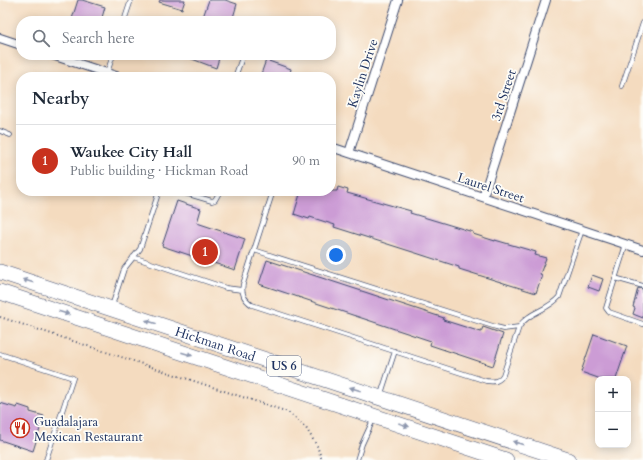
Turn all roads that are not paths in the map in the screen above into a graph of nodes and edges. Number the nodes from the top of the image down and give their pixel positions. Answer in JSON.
{"nodes":[{"id":1,"x":131,"y":0,"type":"edge"},
{"id":2,"x":398,"y":0,"type":"edge"},
{"id":3,"x":546,"y":0,"type":"edge"},
{"id":4,"x":126,"y":16,"type":"edge"},
{"id":5,"x":643,"y":23,"type":"edge"},
{"id":6,"x":0,"y":38,"type":"edge"},
{"id":7,"x":16,"y":43,"type":"edge"},
{"id":8,"x":68,"y":60,"type":"edge"},
{"id":9,"x":112,"y":60,"type":"edge"},
{"id":10,"x":241,"y":60,"type":"edge"},
{"id":11,"x":105,"y":72,"type":"edge"},
{"id":12,"x":108,"y":72,"type":"edge"},
{"id":13,"x":238,"y":72,"type":"edge"},
{"id":14,"x":622,"y":86,"type":"dead end"},
{"id":15,"x":0,"y":131,"type":"edge"},
{"id":16,"x":10,"y":135,"type":"dead end"},
{"id":17,"x":336,"y":149,"type":"edge"},
{"id":18,"x":349,"y":153,"type":"junction"},
{"id":19,"x":157,"y":196,"type":"edge"},
{"id":20,"x":195,"y":196,"type":"edge"},
{"id":21,"x":218,"y":196,"type":"edge"},
{"id":22,"x":271,"y":196,"type":"edge"},
{"id":23,"x":483,"y":197,"type":"junction"},
{"id":24,"x":582,"y":230,"type":"junction"},
{"id":25,"x":626,"y":244,"type":"junction"},
{"id":26,"x":254,"y":250,"type":"junction"},
{"id":27,"x":643,"y":250,"type":"edge"},
{"id":28,"x":133,"y":257,"type":"junction"},
{"id":29,"x":0,"y":272,"type":"edge"},
{"id":30,"x":615,"y":278,"type":"junction"},
{"id":31,"x":643,"y":286,"type":"edge"},
{"id":32,"x":242,"y":290,"type":"junction"},
{"id":33,"x":0,"y":292,"type":"edge"},
{"id":34,"x":112,"y":309,"type":"junction"},
{"id":35,"x":643,"y":324,"type":"edge"},
{"id":36,"x":519,"y":327,"type":"junction"},
{"id":37,"x":395,"y":351,"type":"junction"},
{"id":38,"x":0,"y":354,"type":"edge"},
{"id":39,"x":377,"y":407,"type":"junction"},
{"id":40,"x":46,"y":460,"type":"edge"},
{"id":41,"x":357,"y":460,"type":"edge"},
{"id":42,"x":506,"y":460,"type":"edge"},
{"id":43,"x":568,"y":460,"type":"edge"}],
"edges":[{"from":1,"to":4,"type":"lane"},
{"from":2,"to":18,"type":"street","name":"Kaylin Drive"},
{"from":3,"to":23,"type":"street","name":"3rd Street"},
{"from":5,"to":14,"type":"lane"},
{"from":6,"to":7,"type":"street"},
{"from":8,"to":11,"type":"street"},
{"from":9,"to":12,"type":"lane"},
{"from":10,"to":13,"type":"lane"},
{"from":15,"to":16,"type":"lane"},
{"from":17,"to":18,"type":"street","name":"Laurel Street"},
{"from":18,"to":23,"type":"street","name":"Laurel Street"},
{"from":19,"to":28,"type":"lane"},
{"from":20,"to":21,"type":"lane"},
{"from":22,"to":26,"type":"lane"},
{"from":23,"to":24,"type":"street","name":"Laurel Street"},
{"from":24,"to":25,"type":"street","name":"Laurel Street"},
{"from":24,"to":36,"type":"lane"},
{"from":25,"to":27,"type":"street","name":"Laurel Street"},
{"from":25,"to":30,"type":"lane"},
{"from":26,"to":32,"type":"lane"},
{"from":26,"to":36,"type":"lane"},
{"from":28,"to":32,"type":"lane"},
{"from":28,"to":34,"type":"lane"},
{"from":34,"to":29,"type":"highway","name":"Hickman Road","number":"US 6","one_way":true},
{"from":30,"to":31,"type":"lane"},
{"from":30,"to":35,"type":"lane"},
{"from":32,"to":37,"type":"lane"},
{"from":33,"to":39,"type":"highway","name":"Hickman Road","number":"US 6","one_way":true},
{"from":39,"to":34,"type":"highway","name":"Hickman Road","number":"US 6","one_way":true},
{"from":36,"to":37,"type":"lane"},
{"from":37,"to":39,"type":"lane"},
{"from":38,"to":40,"type":"lane"},
{"from":39,"to":41,"type":"lane"},
{"from":39,"to":42,"type":"highway","name":"Hickman Road","number":"US 6","one_way":true},
{"from":43,"to":39,"type":"highway","name":"Hickman Road","number":"US 6","one_way":true}]}
